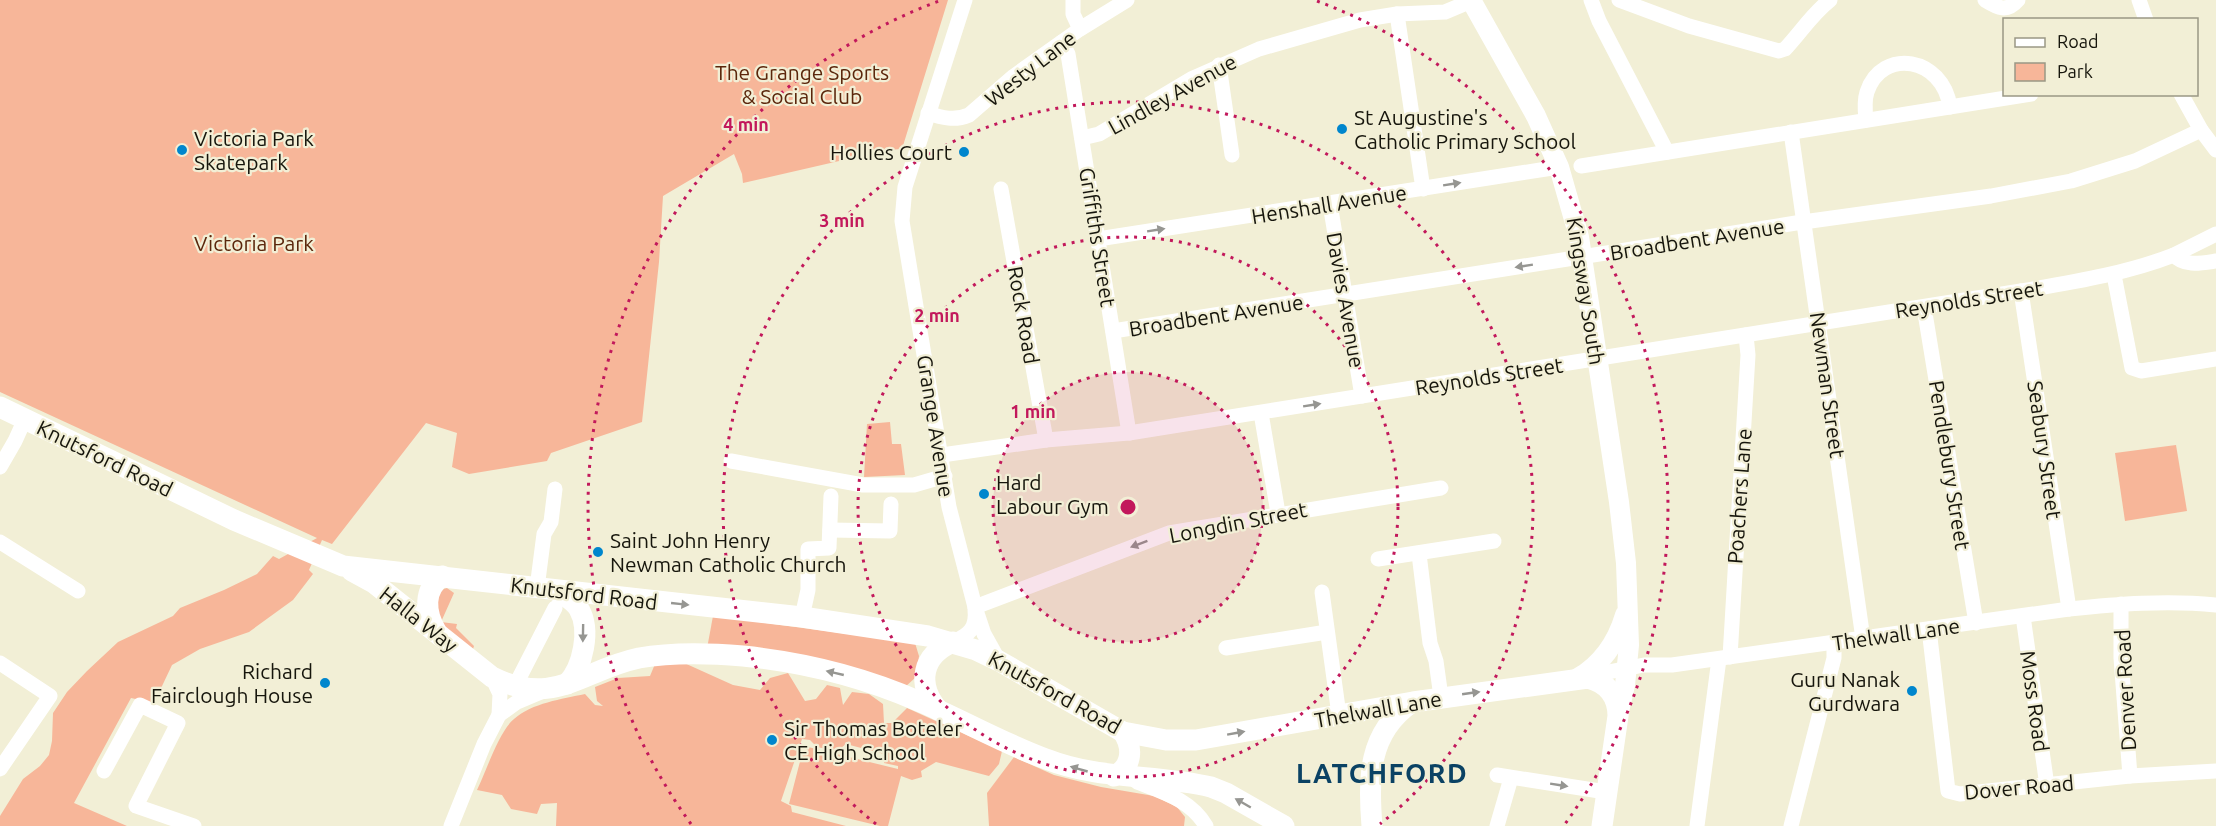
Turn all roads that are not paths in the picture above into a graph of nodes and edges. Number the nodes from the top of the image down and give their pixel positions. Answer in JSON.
{"nodes":[{"id":1,"x":965,"y":0,"type":"edge"},
{"id":2,"x":1073,"y":0,"type":"edge"},
{"id":3,"x":1127,"y":0,"type":"edge"},
{"id":4,"x":1471,"y":0,"type":"edge"},
{"id":5,"x":1591,"y":0,"type":"edge"},
{"id":6,"x":1619,"y":0,"type":"edge"},
{"id":7,"x":1830,"y":0,"type":"edge"},
{"id":8,"x":1985,"y":0,"type":"edge"},
{"id":9,"x":2019,"y":0,"type":"edge"},
{"id":10,"x":2139,"y":0,"type":"edge"},
{"id":11,"x":1397,"y":14,"type":"junction"},
{"id":12,"x":2145,"y":18,"type":"edge"},
{"id":13,"x":1080,"y":29,"type":"junction"},
{"id":14,"x":1062,"y":42,"type":"junction"},
{"id":15,"x":1219,"y":65,"type":"junction"},
{"id":16,"x":2019,"y":96,"type":"edge"},
{"id":17,"x":2182,"y":96,"type":"edge"},
{"id":18,"x":1950,"y":107,"type":"junction"},
{"id":19,"x":928,"y":113,"type":"junction"},
{"id":20,"x":1866,"y":120,"type":"junction"},
{"id":21,"x":2201,"y":130,"type":"junction"},
{"id":22,"x":1791,"y":132,"type":"junction"},
{"id":23,"x":1082,"y":138,"type":"junction"},
{"id":24,"x":2216,"y":150,"type":"edge"},
{"id":25,"x":1667,"y":152,"type":"junction"},
{"id":26,"x":1232,"y":155,"type":"dead end"},
{"id":27,"x":1581,"y":166,"type":"dead end"},
{"id":28,"x":1559,"y":167,"type":"junction"},
{"id":29,"x":1001,"y":189,"type":"dead end"},
{"id":30,"x":1423,"y":189,"type":"junction"},
{"id":31,"x":1330,"y":204,"type":"junction"},
{"id":32,"x":1803,"y":222,"type":"junction"},
{"id":33,"x":2216,"y":234,"type":"edge"},
{"id":34,"x":1098,"y":239,"type":"junction"},
{"id":35,"x":2174,"y":255,"type":"junction"},
{"id":36,"x":1582,"y":257,"type":"junction"},
{"id":37,"x":2216,"y":261,"type":"edge"},
{"id":38,"x":2114,"y":274,"type":"junction"},
{"id":39,"x":2021,"y":291,"type":"junction"},
{"id":40,"x":1345,"y":294,"type":"junction"},
{"id":41,"x":1924,"y":307,"type":"junction"},
{"id":42,"x":1820,"y":324,"type":"junction"},
{"id":43,"x":1113,"y":332,"type":"junction"},
{"id":44,"x":1746,"y":335,"type":"junction"},
{"id":45,"x":1597,"y":358,"type":"junction"},
{"id":46,"x":2216,"y":359,"type":"edge"},
{"id":47,"x":1362,"y":396,"type":"junction"},
{"id":48,"x":0,"y":407,"type":"edge"},
{"id":49,"x":1261,"y":413,"type":"junction"},
{"id":50,"x":25,"y":419,"type":"junction"},
{"id":51,"x":1129,"y":433,"type":"junction"},
{"id":52,"x":1046,"y":440,"type":"junction"},
{"id":53,"x":942,"y":454,"type":"junction"},
{"id":54,"x":731,"y":461,"type":"dead end"},
{"id":55,"x":0,"y":467,"type":"edge"},
{"id":56,"x":945,"y":476,"type":"junction"},
{"id":57,"x":1441,"y":488,"type":"dead end"},
{"id":58,"x":555,"y":489,"type":"dead end"},
{"id":59,"x":831,"y":496,"type":"dead end"},
{"id":60,"x":891,"y":504,"type":"dead end"},
{"id":61,"x":1278,"y":513,"type":"junction"},
{"id":62,"x":830,"y":530,"type":"junction"},
{"id":63,"x":1494,"y":541,"type":"dead end"},
{"id":64,"x":0,"y":542,"type":"edge"},
{"id":65,"x":1419,"y":554,"type":"junction"},
{"id":66,"x":1378,"y":559,"type":"dead end"},
{"id":67,"x":343,"y":566,"type":"junction"},
{"id":68,"x":442,"y":576,"type":"junction"},
{"id":69,"x":78,"y":591,"type":"dead end"},
{"id":70,"x":1322,"y":592,"type":"dead end"},
{"id":71,"x":550,"y":596,"type":"junction"},
{"id":72,"x":1628,"y":604,"type":"junction"},
{"id":73,"x":2121,"y":604,"type":"junction"},
{"id":74,"x":2216,"y":605,"type":"edge"},
{"id":75,"x":975,"y":607,"type":"junction"},
{"id":76,"x":2069,"y":609,"type":"junction"},
{"id":77,"x":2023,"y":616,"type":"junction"},
{"id":78,"x":802,"y":617,"type":"junction"},
{"id":79,"x":1976,"y":623,"type":"junction"},
{"id":80,"x":1929,"y":629,"type":"junction"},
{"id":81,"x":437,"y":631,"type":"junction"},
{"id":82,"x":903,"y":631,"type":"junction"},
{"id":83,"x":1327,"y":632,"type":"junction"},
{"id":84,"x":1863,"y":639,"type":"junction"},
{"id":85,"x":953,"y":642,"type":"junction"},
{"id":86,"x":1834,"y":644,"type":"junction"},
{"id":87,"x":1226,"y":648,"type":"dead end"},
{"id":88,"x":1725,"y":658,"type":"junction"},
{"id":89,"x":999,"y":661,"type":"junction"},
{"id":90,"x":0,"y":663,"type":"edge"},
{"id":91,"x":492,"y":676,"type":"junction"},
{"id":92,"x":1626,"y":676,"type":"junction"},
{"id":93,"x":1578,"y":678,"type":"junction"},
{"id":94,"x":515,"y":686,"type":"junction"},
{"id":95,"x":559,"y":686,"type":"junction"},
{"id":96,"x":890,"y":690,"type":"junction"},
{"id":97,"x":1441,"y":697,"type":"junction"},
{"id":98,"x":1413,"y":702,"type":"junction"},
{"id":99,"x":938,"y":710,"type":"junction"},
{"id":100,"x":499,"y":716,"type":"junction"},
{"id":101,"x":1339,"y":716,"type":"junction"},
{"id":102,"x":1618,"y":716,"type":"junction"},
{"id":103,"x":1123,"y":732,"type":"junction"},
{"id":104,"x":1178,"y":741,"type":"joint"},
{"id":105,"x":0,"y":769,"type":"edge"},
{"id":106,"x":104,"y":771,"type":"dead end"},
{"id":107,"x":2216,"y":771,"type":"edge"},
{"id":108,"x":1119,"y":776,"type":"junction"},
{"id":109,"x":2130,"y":776,"type":"junction"},
{"id":110,"x":2047,"y":786,"type":"junction"},
{"id":111,"x":1606,"y":792,"type":"junction"},
{"id":112,"x":194,"y":826,"type":"edge"},
{"id":113,"x":451,"y":826,"type":"edge"},
{"id":114,"x":1206,"y":826,"type":"edge"},
{"id":115,"x":1284,"y":826,"type":"edge"},
{"id":116,"x":1372,"y":826,"type":"edge"},
{"id":117,"x":1497,"y":826,"type":"edge"},
{"id":118,"x":1602,"y":826,"type":"edge"},
{"id":119,"x":1697,"y":826,"type":"edge"},
{"id":120,"x":1791,"y":826,"type":"edge"}],
"edges":[{"from":1,"to":19,"type":"street","name":"Grange Avenue"},
{"from":2,"to":13,"type":"street"},
{"from":3,"to":13,"type":"street","name":"Westy Lane"},
{"from":4,"to":11,"type":"street","name":"Lindley Avenue"},
{"from":4,"to":28,"type":"main road","name":"Kingsway South"},
{"from":5,"to":25,"type":"street"},
{"from":6,"to":7,"type":"street"},
{"from":8,"to":9,"type":"street"},
{"from":10,"to":12,"type":"street"},
{"from":11,"to":15,"type":"street","name":"Lindley Avenue"},
{"from":11,"to":30,"type":"street"},
{"from":13,"to":14,"type":"street","name":"Westy Lane"},
{"from":14,"to":19,"type":"street","name":"Westy Lane"},
{"from":14,"to":23,"type":"street","name":"Griffiths Street"},
{"from":15,"to":23,"type":"street","name":"Lindley Avenue"},
{"from":15,"to":26,"type":"street"},
{"from":16,"to":18,"type":"street"},
{"from":17,"to":21,"type":"street"},
{"from":18,"to":20,"type":"street"},
{"from":18,"to":20,"type":"street"},
{"from":19,"to":53,"type":"street","name":"Grange Avenue"},
{"from":20,"to":22,"type":"street"},
{"from":21,"to":24,"type":"street"},
{"from":21,"to":32,"type":"street","name":"Broadbent Avenue"},
{"from":22,"to":25,"type":"street"},
{"from":22,"to":32,"type":"street","name":"Newman Street"},
{"from":23,"to":34,"type":"street","name":"Griffiths Street"},
{"from":25,"to":27,"type":"street"},
{"from":30,"to":28,"type":"street","name":"Henshall Avenue","one_way":true},
{"from":28,"to":36,"type":"main road","name":"Kingsway South"},
{"from":29,"to":52,"type":"street","name":"Rock Road"},
{"from":30,"to":31,"type":"street","name":"Henshall Avenue"},
{"from":34,"to":31,"type":"street","name":"Henshall Avenue","one_way":true},
{"from":31,"to":40,"type":"street","name":"Davies Avenue"},
{"from":32,"to":36,"type":"street","name":"Broadbent Avenue"},
{"from":32,"to":42,"type":"street","name":"Newman Street"},
{"from":33,"to":35,"type":"street","name":"Reynolds Street"},
{"from":34,"to":43,"type":"street","name":"Griffiths Street"},
{"from":35,"to":37,"type":"street"},
{"from":35,"to":38,"type":"street","name":"Reynolds Street"},
{"from":36,"to":40,"type":"street","name":"Broadbent Avenue","one_way":true},
{"from":36,"to":45,"type":"main road","name":"Kingsway South"},
{"from":38,"to":39,"type":"street","name":"Reynolds Street"},
{"from":38,"to":46,"type":"street"},
{"from":39,"to":41,"type":"street","name":"Reynolds Street"},
{"from":39,"to":76,"type":"street","name":"Seabury Street"},
{"from":40,"to":43,"type":"street","name":"Broadbent Avenue"},
{"from":40,"to":47,"type":"street","name":"Davies Avenue"},
{"from":41,"to":42,"type":"street","name":"Reynolds Street"},
{"from":41,"to":79,"type":"street","name":"Pendlebury Street"},
{"from":42,"to":44,"type":"street","name":"Reynolds Street"},
{"from":42,"to":84,"type":"street","name":"Newman Street"},
{"from":43,"to":51,"type":"street","name":"Griffiths Street"},
{"from":44,"to":45,"type":"street","name":"Reynolds Street"},
{"from":44,"to":88,"type":"street","name":"Poachers Lane"},
{"from":45,"to":47,"type":"street","name":"Reynolds Street"},
{"from":45,"to":72,"type":"main road","name":"Kingsway South"},
{"from":49,"to":47,"type":"street","name":"Reynolds Street","one_way":true},
{"from":48,"to":50,"type":"highway","name":"Knutsford Road"},
{"from":49,"to":51,"type":"street","name":"Reynolds Street"},
{"from":49,"to":61,"type":"street"},
{"from":50,"to":55,"type":"street"},
{"from":50,"to":67,"type":"highway","name":"Knutsford Road"},
{"from":51,"to":52,"type":"street","name":"Reynolds Street"},
{"from":52,"to":53,"type":"street","name":"Reynolds Street"},
{"from":53,"to":56,"type":"street","name":"Grange Avenue"},
{"from":54,"to":56,"type":"street"},
{"from":56,"to":75,"type":"street","name":"Grange Avenue"},
{"from":57,"to":61,"type":"street","name":"Longdin Street"},
{"from":58,"to":71,"type":"street"},
{"from":59,"to":62,"type":"street"},
{"from":60,"to":62,"type":"street"},
{"from":61,"to":75,"type":"street","name":"Longdin Street","one_way":true},
{"from":62,"to":78,"type":"street"},
{"from":63,"to":65,"type":"street"},
{"from":64,"to":69,"type":"street"},
{"from":65,"to":66,"type":"street"},
{"from":65,"to":97,"type":"street"},
{"from":67,"to":68,"type":"highway","name":"Knutsford Road"},
{"from":67,"to":81,"type":"highway","name":"Halla Way"},
{"from":68,"to":71,"type":"highway","name":"Knutsford Road"},
{"from":68,"to":81,"type":"highway"},
{"from":70,"to":83,"type":"street"},
{"from":71,"to":78,"type":"highway","name":"Knutsford Road","one_way":true},
{"from":71,"to":94,"type":"street"},
{"from":71,"to":95,"type":"highway","one_way":true},
{"from":72,"to":92,"type":"main road","name":"Kingsway South"},
{"from":72,"to":93,"type":"main road","name":"Kingsway South"},
{"from":73,"to":74,"type":"street","name":"Thelwall Lane"},
{"from":73,"to":76,"type":"street","name":"Thelwall Lane"},
{"from":73,"to":109,"type":"street","name":"Denver Road"},
{"from":75,"to":85,"type":"street","name":"Grange Avenue"},
{"from":75,"to":89,"type":"street","name":"Grange Avenue"},
{"from":76,"to":77,"type":"street","name":"Thelwall Lane"},
{"from":77,"to":79,"type":"street","name":"Thelwall Lane"},
{"from":77,"to":110,"type":"street","name":"Moss Road"},
{"from":78,"to":82,"type":"highway","name":"Knutsford Road"},
{"from":79,"to":80,"type":"street","name":"Thelwall Lane"},
{"from":80,"to":84,"type":"street","name":"Thelwall Lane"},
{"from":80,"to":110,"type":"street","name":"Dover Road"},
{"from":81,"to":91,"type":"highway","name":"Halla Way"},
{"from":82,"to":85,"type":"highway","name":"Knutsford Road"},
{"from":82,"to":96,"type":"highway"},
{"from":83,"to":87,"type":"street"},
{"from":83,"to":101,"type":"street"},
{"from":84,"to":86,"type":"street","name":"Thelwall Lane"},
{"from":85,"to":89,"type":"highway","name":"Knutsford Road"},
{"from":85,"to":99,"type":"highway"},
{"from":86,"to":88,"type":"street","name":"Thelwall Lane"},
{"from":86,"to":120,"type":"street"},
{"from":88,"to":92,"type":"street","name":"Thelwall Lane"},
{"from":88,"to":119,"type":"street","name":"Poachers Lane"},
{"from":89,"to":103,"type":"highway","name":"Knutsford Road"},
{"from":90,"to":105,"type":"street"},
{"from":91,"to":94,"type":"highway","name":"Halla Way"},
{"from":91,"to":100,"type":"street"},
{"from":92,"to":93,"type":"street","name":"Thelwall Lane"},
{"from":92,"to":102,"type":"main road","name":"Kingsway South"},
{"from":97,"to":93,"type":"highway","name":"Thelwall Lane","one_way":true},
{"from":93,"to":102,"type":"highway","name":"Thelwall Lane"},
{"from":94,"to":95,"type":"highway"},
{"from":96,"to":95,"type":"highway","one_way":true},
{"from":95,"to":100,"type":"street"},
{"from":96,"to":99,"type":"highway"},
{"from":97,"to":98,"type":"highway","name":"Thelwall Lane"},
{"from":98,"to":101,"type":"highway","name":"Thelwall Lane"},
{"from":98,"to":116,"type":"highway"},
{"from":108,"to":99,"type":"highway","one_way":true},
{"from":100,"to":113,"type":"street"},
{"from":104,"to":101,"type":"highway","name":"Thelwall Lane","one_way":true},
{"from":102,"to":111,"type":"highway","name":"Kingsway South"},
{"from":103,"to":104,"type":"highway","name":"Knutsford Road"},
{"from":103,"to":108,"type":"highway"},
{"from":106,"to":112,"type":"street"},
{"from":107,"to":109,"type":"street","name":"Dover Road"},
{"from":108,"to":114,"type":"street"},
{"from":115,"to":108,"type":"highway","one_way":true},
{"from":109,"to":110,"type":"street","name":"Dover Road"},
{"from":117,"to":111,"type":"street","one_way":true},
{"from":111,"to":118,"type":"highway","name":"Kingsway South"}]}
